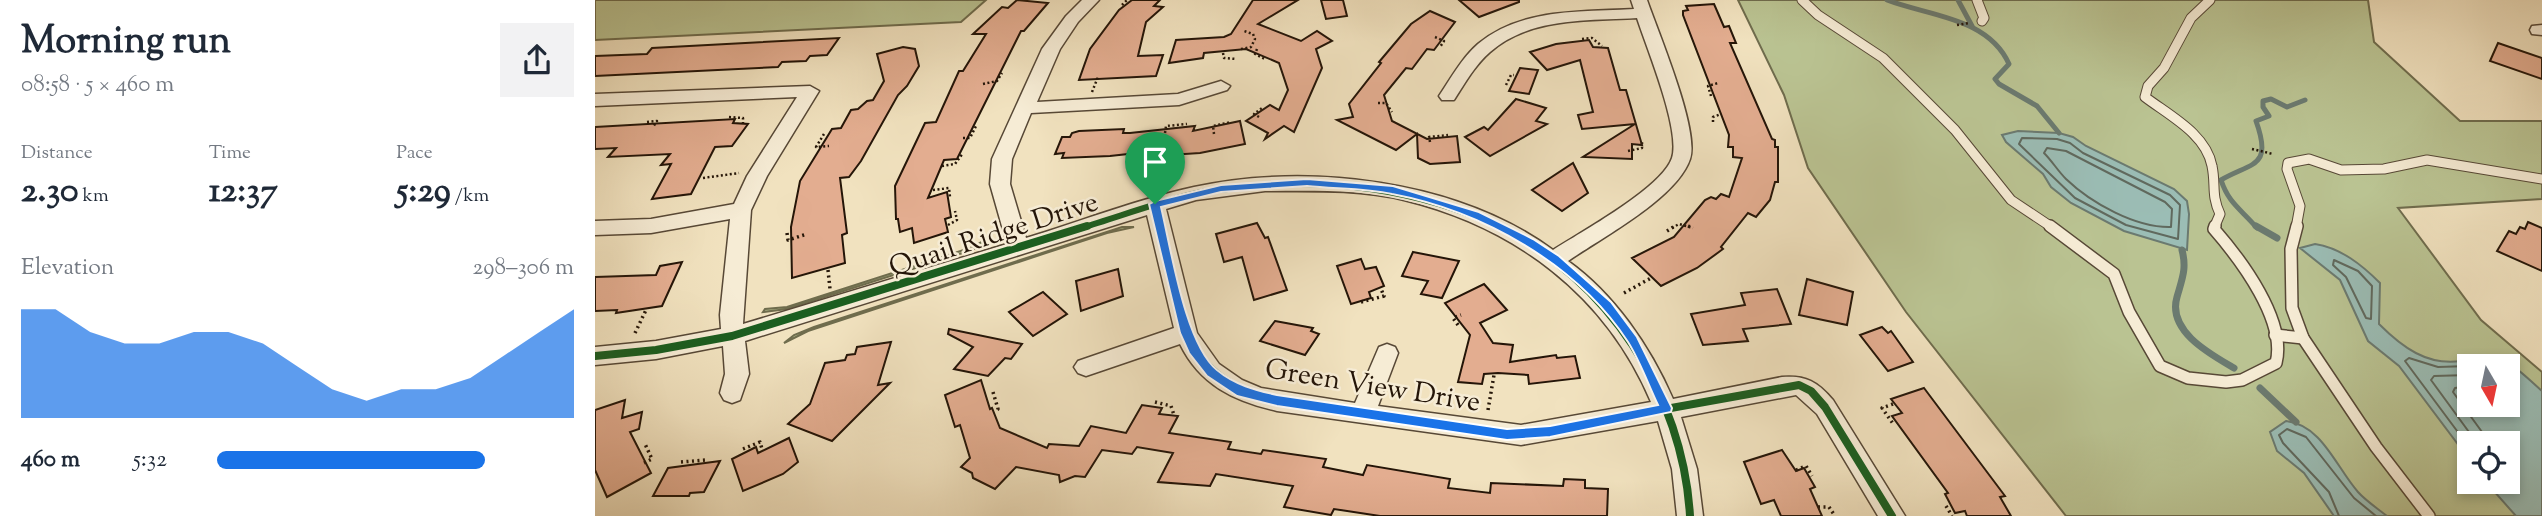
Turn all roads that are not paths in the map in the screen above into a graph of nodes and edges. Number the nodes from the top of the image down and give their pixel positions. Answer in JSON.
{"nodes":[{"id":1,"x":1091,"y":0,"type":"edge"},
{"id":2,"x":1802,"y":0,"type":"edge"},
{"id":3,"x":1977,"y":0,"type":"edge"},
{"id":4,"x":2210,"y":0,"type":"edge"},
{"id":5,"x":1640,"y":6,"type":"edge"},
{"id":6,"x":1982,"y":21,"type":"dead end"},
{"id":7,"x":1221,"y":86,"type":"dead end"},
{"id":8,"x":1448,"y":96,"type":"dead end"},
{"id":9,"x":595,"y":100,"type":"edge"},
{"id":10,"x":1025,"y":108,"type":"junction"},
{"id":11,"x":2542,"y":179,"type":"edge"},
{"id":12,"x":1155,"y":204,"type":"junction"},
{"id":13,"x":741,"y":210,"type":"junction"},
{"id":14,"x":595,"y":228,"type":"edge"},
{"id":15,"x":1018,"y":246,"type":"junction"},
{"id":16,"x":1555,"y":259,"type":"junction"},
{"id":17,"x":1186,"y":333,"type":"junction"},
{"id":18,"x":2275,"y":335,"type":"junction"},
{"id":19,"x":732,"y":336,"type":"junction"},
{"id":20,"x":2303,"y":338,"type":"junction"},
{"id":21,"x":1387,"y":353,"type":"dead end"},
{"id":22,"x":595,"y":356,"type":"edge"},
{"id":23,"x":1086,"y":367,"type":"dead end"},
{"id":24,"x":732,"y":393,"type":"dead end"},
{"id":25,"x":1666,"y":408,"type":"junction"},
{"id":26,"x":1363,"y":413,"type":"junction"},
{"id":27,"x":1690,"y":516,"type":"edge"},
{"id":28,"x":1892,"y":516,"type":"edge"},
{"id":29,"x":2429,"y":516,"type":"edge"}],
"edges":[{"from":1,"to":10,"type":"street"},
{"from":2,"to":18,"type":"lane"},
{"from":3,"to":6,"type":"lane"},
{"from":4,"to":18,"type":"lane"},
{"from":5,"to":8,"type":"street"},
{"from":5,"to":16,"type":"street"},
{"from":7,"to":10,"type":"street"},
{"from":9,"to":13,"type":"street"},
{"from":10,"to":15,"type":"street"},
{"from":11,"to":20,"type":"lane"},
{"from":12,"to":15,"type":"street","name":"Quail Ridge Drive"},
{"from":12,"to":16,"type":"street","name":"Quail Ridge Drive"},
{"from":12,"to":17,"type":"street","name":"Green View Drive"},
{"from":13,"to":14,"type":"street"},
{"from":13,"to":19,"type":"street"},
{"from":15,"to":19,"type":"street","name":"Quail Ridge Drive"},
{"from":16,"to":25,"type":"street","name":"Quail Ridge Drive"},
{"from":17,"to":23,"type":"street"},
{"from":17,"to":26,"type":"street","name":"Green View Drive"},
{"from":18,"to":20,"type":"lane"},
{"from":19,"to":22,"type":"street","name":"Quail Ridge Drive"},
{"from":19,"to":24,"type":"street"},
{"from":20,"to":29,"type":"lane"},
{"from":21,"to":26,"type":"street"},
{"from":25,"to":26,"type":"street","name":"Green View Drive"},
{"from":25,"to":27,"type":"street","name":"Quail Ridge Drive"},
{"from":25,"to":28,"type":"street","name":"Green View Drive"}]}
